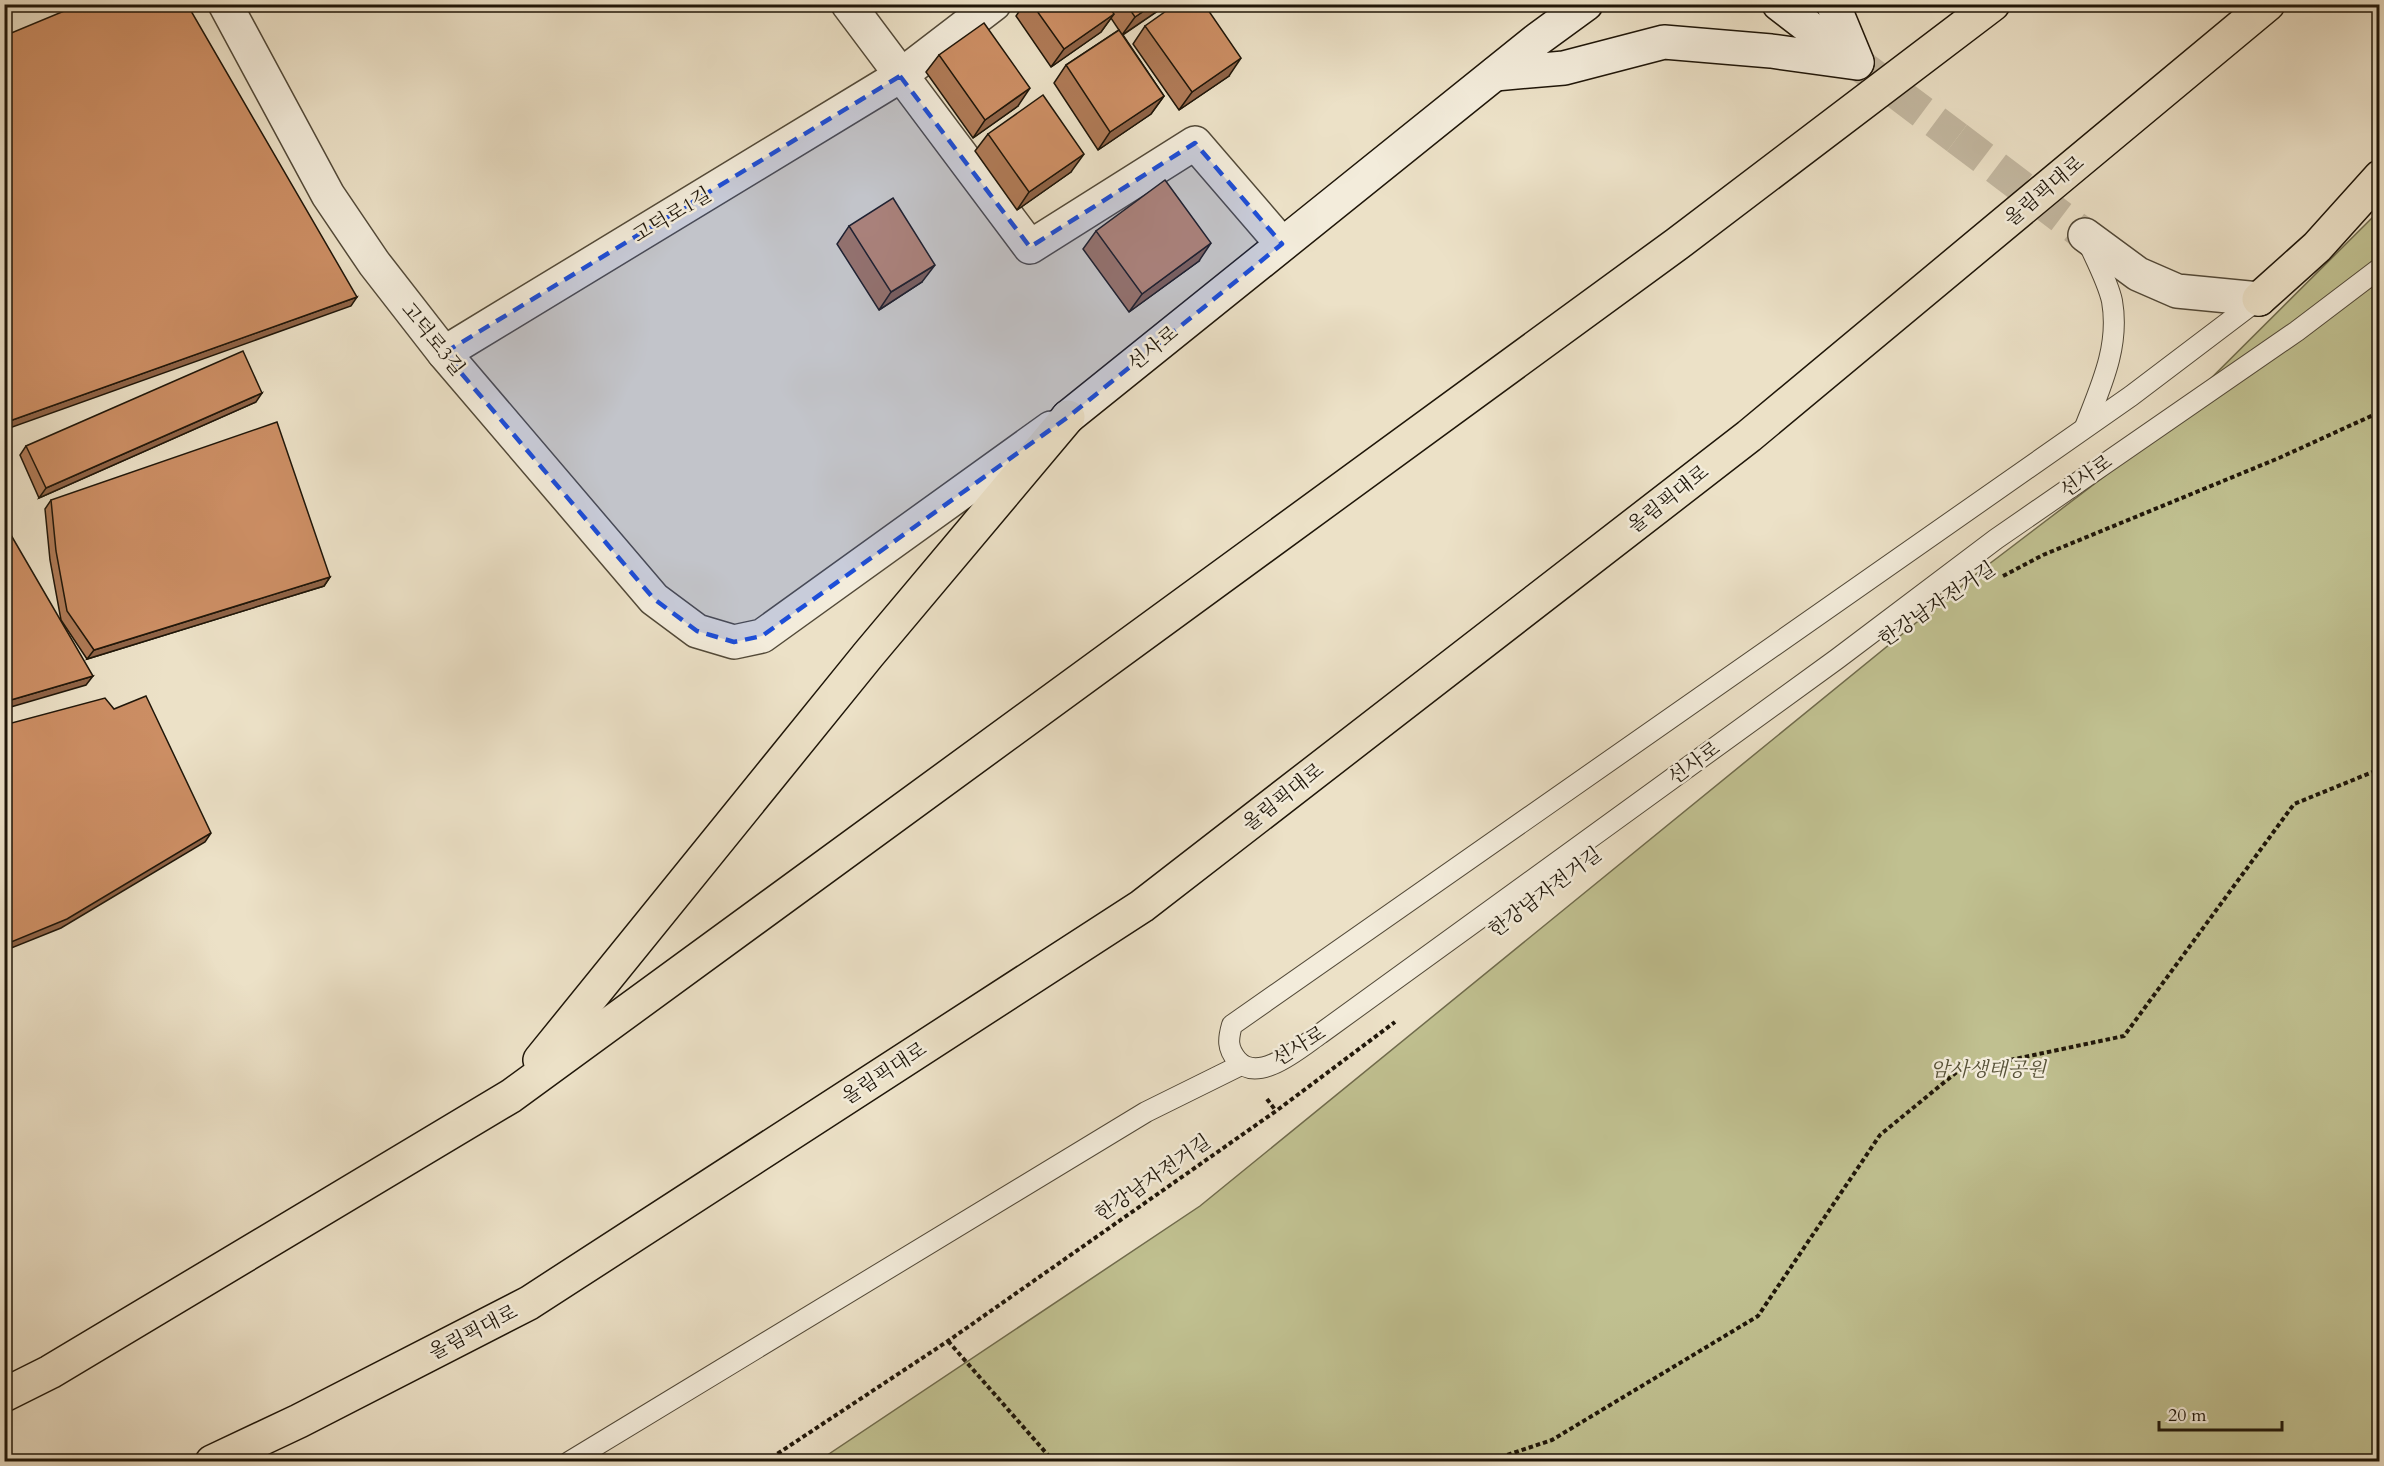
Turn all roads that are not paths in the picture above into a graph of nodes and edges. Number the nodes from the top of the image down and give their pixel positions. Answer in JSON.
{"nodes":[{"id":1,"x":225,"y":4,"type":"edge"},
{"id":2,"x":848,"y":4,"type":"edge"},
{"id":3,"x":994,"y":4,"type":"edge"},
{"id":4,"x":1586,"y":4,"type":"edge"},
{"id":5,"x":1779,"y":4,"type":"edge"},
{"id":6,"x":1833,"y":4,"type":"edge"},
{"id":7,"x":1993,"y":4,"type":"edge"},
{"id":8,"x":2268,"y":4,"type":"edge"},
{"id":9,"x":1857,"y":63,"type":"junction"},
{"id":10,"x":1495,"y":74,"type":"junction"},
{"id":11,"x":900,"y":76,"type":"junction"},
{"id":12,"x":2379,"y":177,"type":"edge"},
{"id":13,"x":2085,"y":235,"type":"joint"},
{"id":14,"x":1282,"y":244,"type":"junction"},
{"id":15,"x":2379,"y":268,"type":"edge"},
{"id":16,"x":2259,"y":299,"type":"junction"},
{"id":17,"x":444,"y":353,"type":"junction"},
{"id":18,"x":1068,"y":417,"type":"junction"},
{"id":19,"x":2085,"y":427,"type":"junction"},
{"id":20,"x":698,"y":631,"type":"joint"},
{"id":21,"x":1241,"y":1065,"type":"junction"},
{"id":22,"x":511,"y":1096,"type":"junction"},
{"id":23,"x":4,"y":1395,"type":"edge"},
{"id":24,"x":212,"y":1461,"type":"edge"},
{"id":25,"x":569,"y":1461,"type":"edge"}],
"edges":[{"from":1,"to":17,"type":"street","name":"고덕로3길"},
{"from":2,"to":11,"type":"street"},
{"from":3,"to":11,"type":"street","name":"고덕로1길"},
{"from":4,"to":10,"type":"street","name":"선사로"},
{"from":5,"to":9,"type":"street"},
{"from":6,"to":9,"type":"street"},
{"from":7,"to":22,"type":"highway"},
{"from":8,"to":24,"type":"highway","name":"올림픽대로"},
{"from":9,"to":10,"type":"street"},
{"from":10,"to":14,"type":"street","name":"선사로"},
{"from":11,"to":14,"type":"street"},
{"from":11,"to":17,"type":"street","name":"고덕로1길"},
{"from":12,"to":16,"type":"highway"},
{"from":13,"to":16,"type":"street"},
{"from":13,"to":19,"type":"lane"},
{"from":14,"to":18,"type":"street","name":"선사로"},
{"from":15,"to":21,"type":"lane","name":"선사로"},
{"from":16,"to":19,"type":"lane","name":"선사로"},
{"from":17,"to":20,"type":"street","name":"고덕로3길"},
{"from":18,"to":20,"type":"street","name":"선사로"},
{"from":18,"to":22,"type":"highway"},
{"from":19,"to":21,"type":"lane","name":"선사로"},
{"from":21,"to":25,"type":"lane"},
{"from":22,"to":23,"type":"highway"}]}
